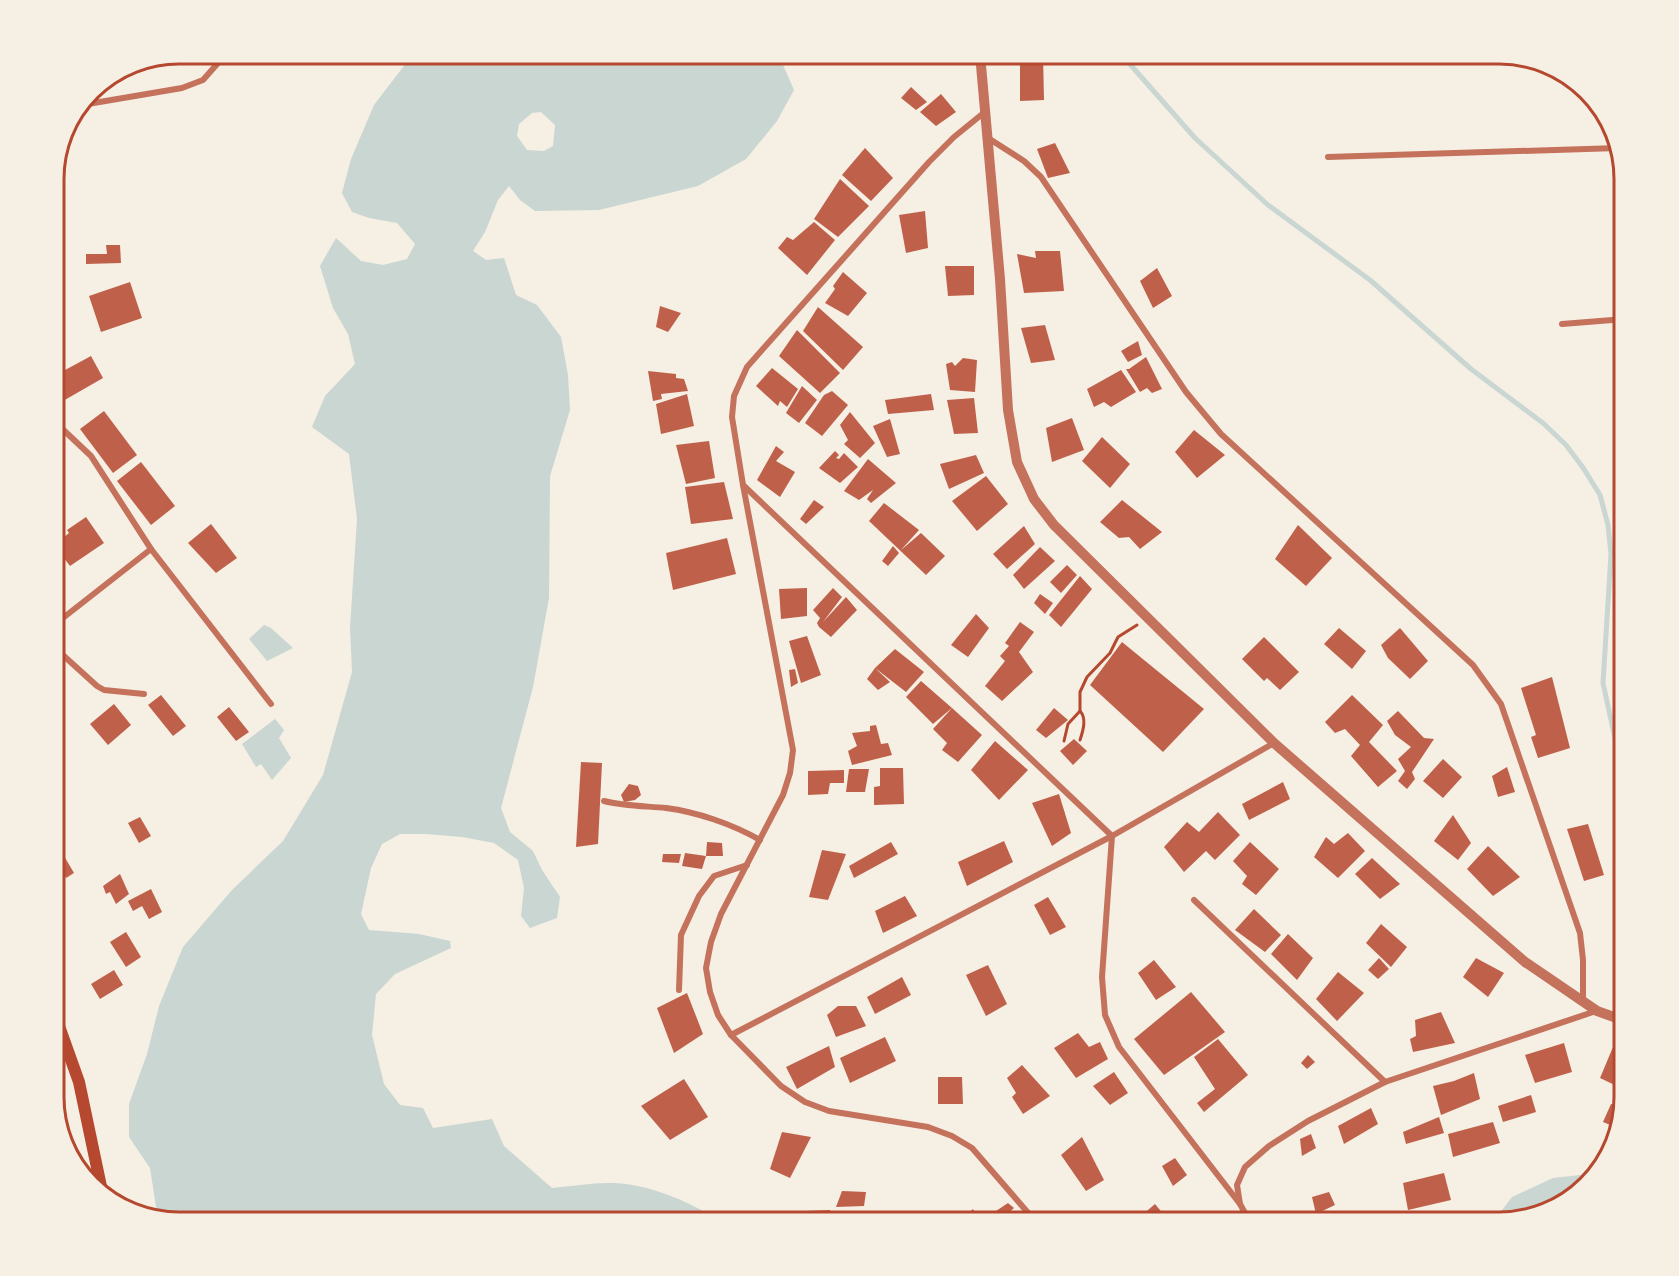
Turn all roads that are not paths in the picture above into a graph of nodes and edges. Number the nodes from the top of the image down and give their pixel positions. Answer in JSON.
{"nodes":[{"id":1,"x":981,"y":64,"type":"edge"},
{"id":2,"x":216,"y":65,"type":"edge"},
{"id":3,"x":93,"y":103,"type":"edge"},
{"id":4,"x":986,"y":111,"type":"junction"},
{"id":5,"x":988,"y":138,"type":"junction"},
{"id":6,"x":1610,"y":148,"type":"edge"},
{"id":7,"x":1328,"y":157,"type":"dead end"},
{"id":8,"x":1614,"y":321,"type":"edge"},
{"id":9,"x":1562,"y":324,"type":"dead end"},
{"id":10,"x":65,"y":431,"type":"edge"},
{"id":11,"x":743,"y":485,"type":"junction"},
{"id":12,"x":151,"y":549,"type":"junction"},
{"id":13,"x":65,"y":616,"type":"edge"},
{"id":14,"x":65,"y":657,"type":"edge"},
{"id":15,"x":144,"y":694,"type":"dead end"},
{"id":16,"x":271,"y":704,"type":"dead end"},
{"id":17,"x":1274,"y":743,"type":"junction"},
{"id":18,"x":604,"y":801,"type":"dead end"},
{"id":19,"x":1112,"y":836,"type":"junction"},
{"id":20,"x":759,"y":840,"type":"junction"},
{"id":21,"x":747,"y":865,"type":"junction"},
{"id":22,"x":1194,"y":900,"type":"dead end"},
{"id":23,"x":679,"y":990,"type":"dead end"},
{"id":24,"x":1583,"y":1001,"type":"junction"},
{"id":25,"x":1597,"y":1011,"type":"junction"},
{"id":26,"x":1614,"y":1017,"type":"edge"},
{"id":27,"x":731,"y":1035,"type":"junction"},
{"id":28,"x":65,"y":1042,"type":"edge"},
{"id":29,"x":1385,"y":1082,"type":"junction"},
{"id":30,"x":94,"y":1173,"type":"edge"},
{"id":31,"x":1240,"y":1204,"type":"junction"},
{"id":32,"x":1027,"y":1212,"type":"edge"},
{"id":33,"x":1244,"y":1212,"type":"edge"}],
"edges":[{"from":1,"to":4,"type":"street"},
{"from":2,"to":3,"type":"street"},
{"from":4,"to":5,"type":"street"},
{"from":4,"to":11,"type":"street"},
{"from":5,"to":17,"type":"street"},
{"from":5,"to":24,"type":"street"},
{"from":6,"to":7,"type":"street"},
{"from":8,"to":9,"type":"street"},
{"from":10,"to":12,"type":"street"},
{"from":11,"to":19,"type":"street"},
{"from":11,"to":20,"type":"street"},
{"from":12,"to":13,"type":"street"},
{"from":12,"to":16,"type":"street"},
{"from":14,"to":15,"type":"street"},
{"from":17,"to":19,"type":"street"},
{"from":17,"to":24,"type":"street"},
{"from":18,"to":20,"type":"street"},
{"from":19,"to":27,"type":"street"},
{"from":19,"to":31,"type":"street"},
{"from":20,"to":21,"type":"street"},
{"from":21,"to":23,"type":"street"},
{"from":21,"to":27,"type":"street"},
{"from":22,"to":29,"type":"street"},
{"from":24,"to":25,"type":"street"},
{"from":25,"to":26,"type":"street"},
{"from":25,"to":29,"type":"street"},
{"from":27,"to":32,"type":"street"},
{"from":28,"to":30,"type":"main road"},
{"from":29,"to":31,"type":"street"},
{"from":31,"to":33,"type":"street"}]}
